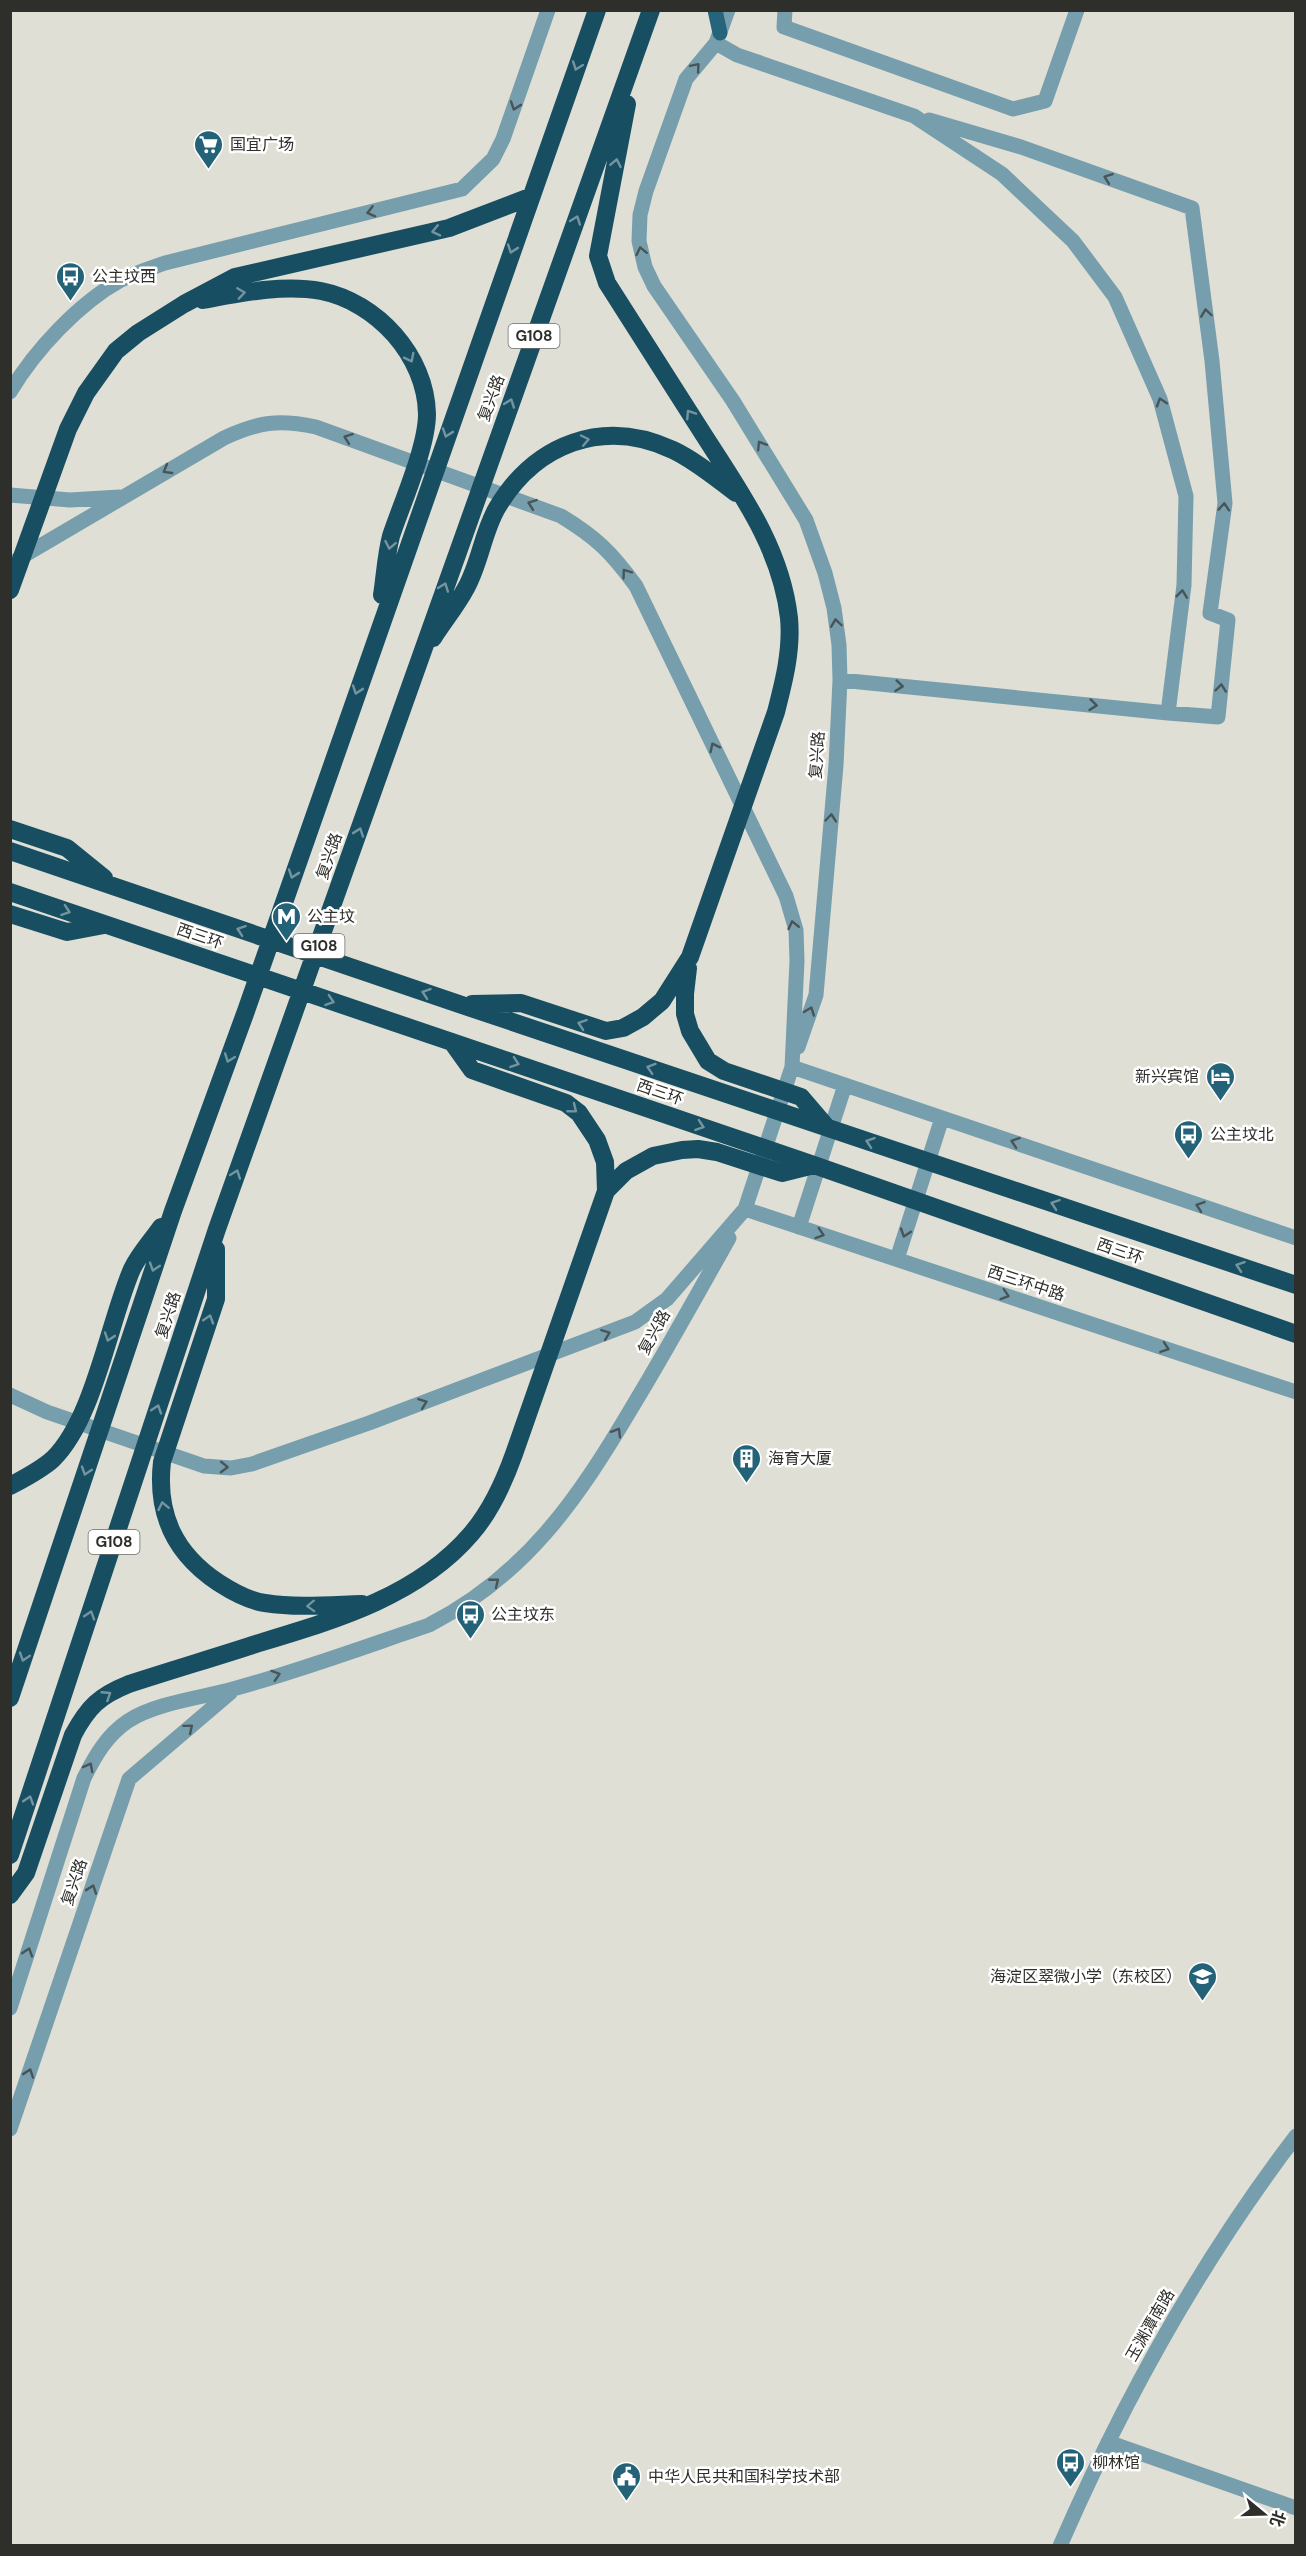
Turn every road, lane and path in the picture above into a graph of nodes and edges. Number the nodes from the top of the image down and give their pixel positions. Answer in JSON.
{"nodes":[{"id":1,"x":548,"y":10,"type":"edge"},
{"id":2,"x":597,"y":10,"type":"edge"},
{"id":3,"x":651,"y":10,"type":"edge"},
{"id":4,"x":715,"y":10,"type":"edge"},
{"id":5,"x":728,"y":10,"type":"edge"},
{"id":6,"x":784,"y":10,"type":"edge"},
{"id":7,"x":1077,"y":10,"type":"edge"},
{"id":8,"x":718,"y":38,"type":"junction"},
{"id":9,"x":637,"y":49,"type":"junction"},
{"id":10,"x":914,"y":116,"type":"junction"},
{"id":11,"x":530,"y":197,"type":"junction"},
{"id":12,"x":184,"y":304,"type":"junction"},
{"id":13,"x":10,"y":392,"type":"edge"},
{"id":14,"x":10,"y":495,"type":"edge"},
{"id":15,"x":122,"y":496,"type":"junction"},
{"id":16,"x":744,"y":499,"type":"junction"},
{"id":17,"x":10,"y":563,"type":"edge"},
{"id":18,"x":10,"y":590,"type":"edge"},
{"id":19,"x":376,"y":634,"type":"junction"},
{"id":20,"x":418,"y":662,"type":"junction"},
{"id":21,"x":840,"y":680,"type":"junction"},
{"id":22,"x":1168,"y":713,"type":"junction"},
{"id":23,"x":10,"y":829,"type":"edge"},
{"id":24,"x":10,"y":851,"type":"edge"},
{"id":25,"x":115,"y":887,"type":"junction"},
{"id":26,"x":10,"y":892,"type":"edge"},
{"id":27,"x":10,"y":914,"type":"edge"},
{"id":28,"x":105,"y":925,"type":"junction"},
{"id":29,"x":690,"y":957,"type":"junction"},
{"id":30,"x":459,"y":1004,"type":"junction"},
{"id":31,"x":452,"y":1042,"type":"junction"},
{"id":32,"x":792,"y":1066,"type":"junction"},
{"id":33,"x":844,"y":1085,"type":"junction"},
{"id":34,"x":942,"y":1118,"type":"junction"},
{"id":35,"x":826,"y":1127,"type":"junction"},
{"id":36,"x":814,"y":1165,"type":"junction"},
{"id":37,"x":606,"y":1191,"type":"junction"},
{"id":38,"x":745,"y":1209,"type":"junction"},
{"id":39,"x":173,"y":1211,"type":"junction"},
{"id":40,"x":799,"y":1227,"type":"junction"},
{"id":41,"x":217,"y":1229,"type":"junction"},
{"id":42,"x":1296,"y":1238,"type":"edge"},
{"id":43,"x":897,"y":1259,"type":"junction"},
{"id":44,"x":1296,"y":1285,"type":"edge"},
{"id":45,"x":1296,"y":1334,"type":"edge"},
{"id":46,"x":1296,"y":1392,"type":"edge"},
{"id":47,"x":10,"y":1395,"type":"edge"},
{"id":48,"x":10,"y":1486,"type":"edge"},
{"id":49,"x":370,"y":1604,"type":"junction"},
{"id":50,"x":235,"y":1689,"type":"junction"},
{"id":51,"x":10,"y":1698,"type":"edge"},
{"id":52,"x":10,"y":1856,"type":"edge"},
{"id":53,"x":10,"y":1895,"type":"edge"},
{"id":54,"x":10,"y":2008,"type":"edge"},
{"id":55,"x":10,"y":2129,"type":"edge"},
{"id":56,"x":1296,"y":2136,"type":"edge"},
{"id":57,"x":1108,"y":2442,"type":"junction"},
{"id":58,"x":1296,"y":2508,"type":"edge"},
{"id":59,"x":1060,"y":2546,"type":"edge"}],
"edges":[{"from":1,"to":13,"type":"street","one_way":true},
{"from":2,"to":11,"type":"highway","name":"复兴路","number":"G108","one_way":true},
{"from":3,"to":9,"type":"highway","name":"复兴路","number":"G108"},
{"from":4,"to":8,"type":"main road"},
{"from":5,"to":8,"type":"street","name":"复兴路"},
{"from":6,"to":7,"type":"street"},
{"from":8,"to":10,"type":"street"},
{"from":21,"to":8,"type":"street","name":"复兴路","one_way":true},
{"from":16,"to":9,"type":"highway","one_way":true},
{"from":20,"to":9,"type":"highway","name":"复兴路","number":"G108","one_way":true},
{"from":22,"to":10,"type":"street","one_way":true},
{"from":22,"to":10,"type":"street","one_way":true},
{"from":11,"to":12,"type":"highway","one_way":true},
{"from":11,"to":19,"type":"highway","name":"复兴路","number":"G108","one_way":true},
{"from":12,"to":18,"type":"highway"},
{"from":12,"to":19,"type":"highway","one_way":true},
{"from":14,"to":15,"type":"street"},
{"from":15,"to":17,"type":"street"},
{"from":32,"to":15,"type":"street","one_way":true},
{"from":20,"to":16,"type":"highway","one_way":true},
{"from":16,"to":29,"type":"highway"},
{"from":19,"to":39,"type":"highway","name":"复兴路","number":"G108","one_way":true},
{"from":41,"to":20,"type":"highway","name":"复兴路","number":"G108","one_way":true},
{"from":21,"to":22,"type":"street","one_way":true},
{"from":32,"to":21,"type":"street","name":"复兴路","one_way":true},
{"from":23,"to":25,"type":"highway"},
{"from":24,"to":25,"type":"highway","name":"西三环"},
{"from":30,"to":25,"type":"highway","name":"西三环","one_way":true},
{"from":26,"to":28,"type":"highway","name":"西三环","one_way":true},
{"from":27,"to":28,"type":"highway"},
{"from":28,"to":31,"type":"highway","name":"西三环","one_way":true},
{"from":29,"to":30,"type":"highway","one_way":true},
{"from":29,"to":35,"type":"highway"},
{"from":35,"to":30,"type":"highway","name":"西三环","one_way":true},
{"from":31,"to":36,"type":"highway","name":"西三环","one_way":true},
{"from":31,"to":37,"type":"highway","one_way":true},
{"from":32,"to":33,"type":"street"},
{"from":32,"to":38,"type":"street"},
{"from":33,"to":34,"type":"street"},
{"from":33,"to":40,"type":"street"},
{"from":42,"to":34,"type":"street","one_way":true},
{"from":34,"to":43,"type":"street","one_way":true},
{"from":44,"to":35,"type":"highway","name":"西三环","one_way":true},
{"from":36,"to":37,"type":"highway"},
{"from":36,"to":45,"type":"highway","name":"西三环"},
{"from":37,"to":49,"type":"highway"},
{"from":38,"to":40,"type":"street","name":"西三环中路"},
{"from":47,"to":38,"type":"street","one_way":true},
{"from":50,"to":38,"type":"street","name":"复兴路","one_way":true},
{"from":39,"to":48,"type":"highway","one_way":true},
{"from":39,"to":51,"type":"highway","name":"复兴路","number":"G108","one_way":true},
{"from":40,"to":43,"type":"street","name":"西三环中路","one_way":true},
{"from":49,"to":41,"type":"highway","one_way":true},
{"from":52,"to":41,"type":"highway","name":"复兴路","number":"G108","one_way":true},
{"from":43,"to":46,"type":"street","name":"西三环中路","one_way":true},
{"from":53,"to":49,"type":"highway","one_way":true},
{"from":54,"to":50,"type":"street","name":"复兴路","one_way":true},
{"from":55,"to":50,"type":"street","name":"复兴路","one_way":true},
{"from":56,"to":57,"type":"street","name":"玉渊潭南路"},
{"from":57,"to":58,"type":"street"},
{"from":57,"to":59,"type":"street","name":"玉渊潭南路"}]}
